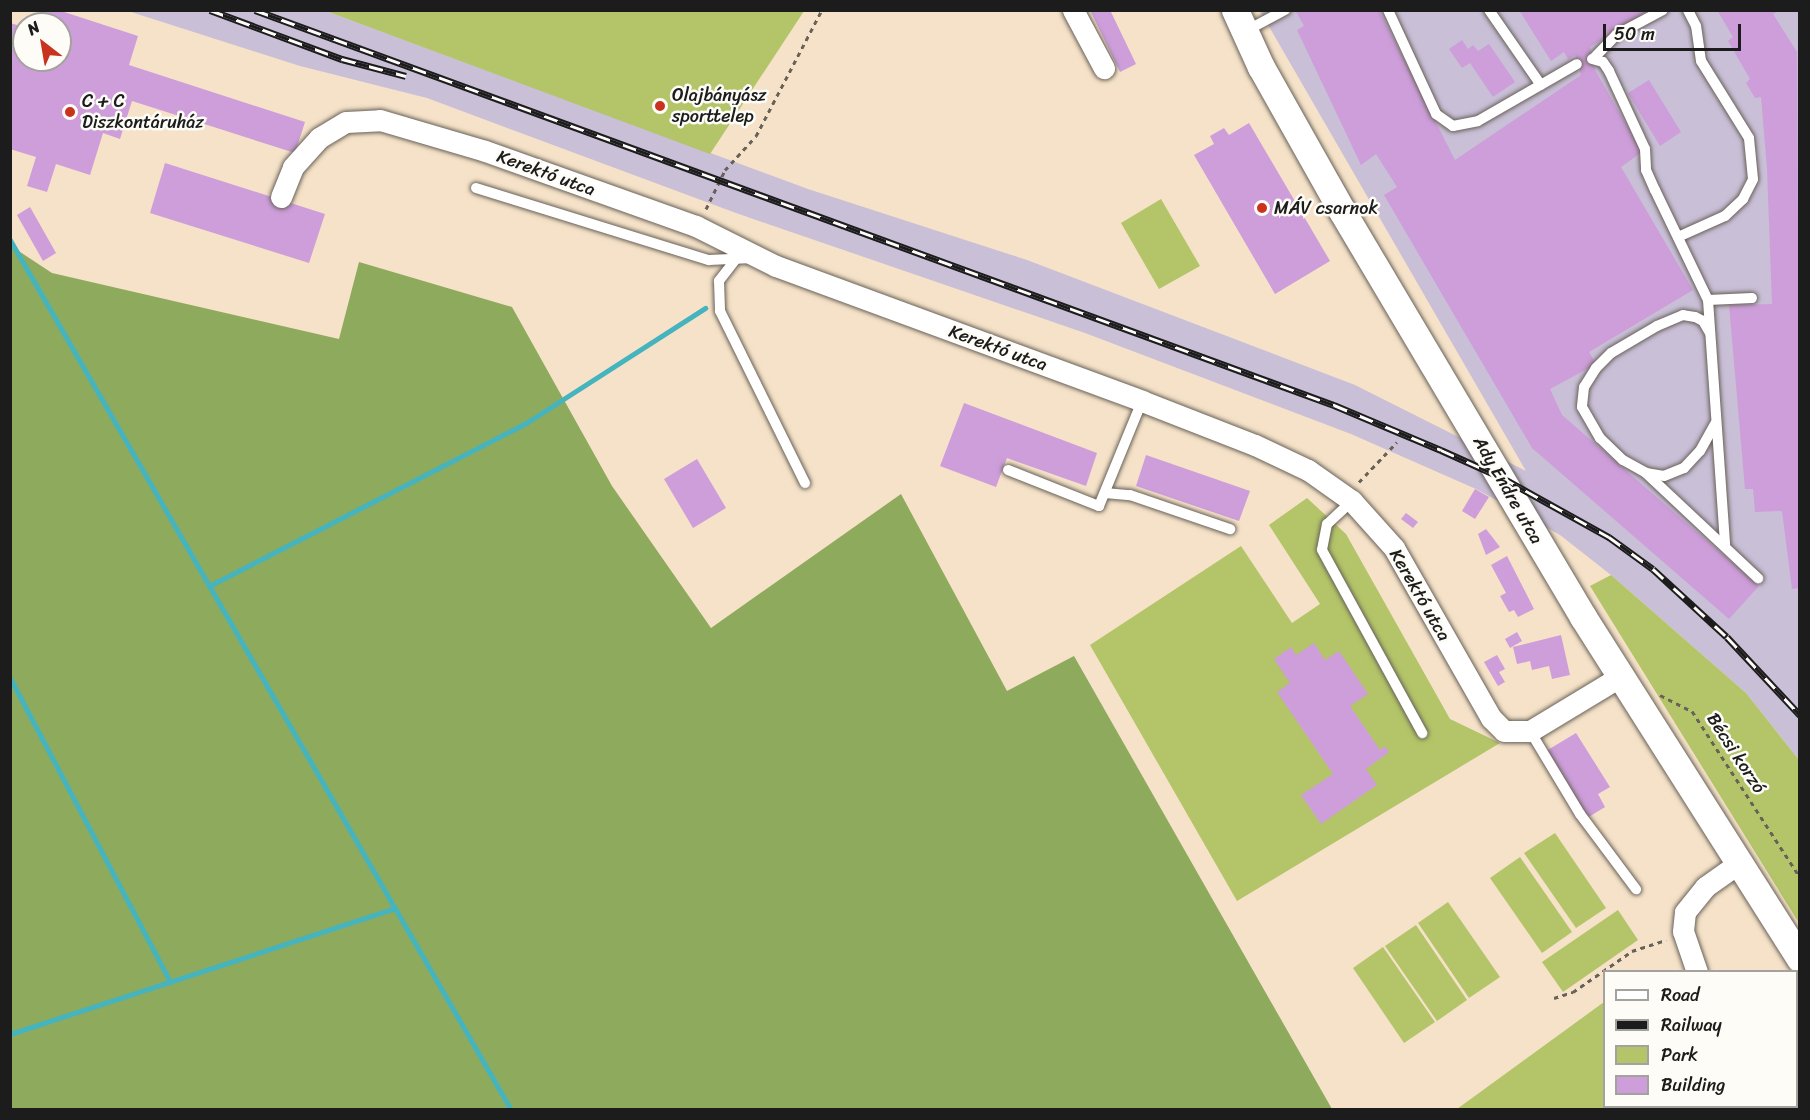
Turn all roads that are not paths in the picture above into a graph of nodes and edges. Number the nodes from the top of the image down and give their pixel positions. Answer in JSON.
{"nodes":[{"id":1,"x":1073,"y":10,"type":"edge"},
{"id":2,"x":1285,"y":10,"type":"edge"},
{"id":3,"x":1388,"y":10,"type":"edge"},
{"id":4,"x":1489,"y":10,"type":"edge"},
{"id":5,"x":1662,"y":10,"type":"edge"},
{"id":6,"x":1688,"y":10,"type":"edge"},
{"id":7,"x":1239,"y":21,"type":"edge"},
{"id":8,"x":1577,"y":64,"type":"dead end"},
{"id":9,"x":1104,"y":68,"type":"dead end"},
{"id":10,"x":1541,"y":85,"type":"junction"},
{"id":11,"x":476,"y":188,"type":"dead end"},
{"id":12,"x":281,"y":197,"type":"dead end"},
{"id":13,"x":1678,"y":237,"type":"junction"},
{"id":14,"x":746,"y":258,"type":"junction"},
{"id":15,"x":1752,"y":298,"type":"dead end"},
{"id":16,"x":1708,"y":300,"type":"junction"},
{"id":17,"x":1711,"y":336,"type":"junction"},
{"id":18,"x":1142,"y":401,"type":"junction"},
{"id":19,"x":1717,"y":420,"type":"junction"},
{"id":20,"x":1008,"y":470,"type":"dead end"},
{"id":21,"x":1646,"y":473,"type":"junction"},
{"id":22,"x":804,"y":483,"type":"dead end"},
{"id":23,"x":1105,"y":493,"type":"junction"},
{"id":24,"x":1348,"y":498,"type":"junction"},
{"id":25,"x":1230,"y":529,"type":"dead end"},
{"id":26,"x":1725,"y":544,"type":"junction"},
{"id":27,"x":1758,"y":578,"type":"dead end"},
{"id":28,"x":1621,"y":676,"type":"junction"},
{"id":29,"x":1530,"y":731,"type":"junction"},
{"id":30,"x":1422,"y":733,"type":"dead end"},
{"id":31,"x":1739,"y":863,"type":"junction"},
{"id":32,"x":1636,"y":889,"type":"dead end"},
{"id":33,"x":1800,"y":959,"type":"edge"},
{"id":34,"x":1696,"y":970,"type":"edge"}],
"edges":[{"from":1,"to":9,"type":"street"},
{"from":2,"to":7,"type":"lane"},
{"from":3,"to":10,"type":"lane"},
{"from":4,"to":10,"type":"lane"},
{"from":5,"to":13,"type":"lane"},
{"from":6,"to":13,"type":"lane"},
{"from":7,"to":28,"type":"street","name":"Ady Endre utca"},
{"from":8,"to":10,"type":"lane"},
{"from":11,"to":14,"type":"lane"},
{"from":12,"to":14,"type":"street","name":"Kerektó utca"},
{"from":13,"to":16,"type":"lane"},
{"from":14,"to":18,"type":"street","name":"Kerektó utca"},
{"from":14,"to":22,"type":"lane"},
{"from":15,"to":16,"type":"lane"},
{"from":16,"to":17,"type":"lane"},
{"from":17,"to":19,"type":"lane"},
{"from":17,"to":21,"type":"lane"},
{"from":18,"to":23,"type":"lane"},
{"from":18,"to":24,"type":"street","name":"Kerektó utca"},
{"from":19,"to":21,"type":"lane"},
{"from":19,"to":26,"type":"lane"},
{"from":20,"to":23,"type":"lane"},
{"from":21,"to":26,"type":"lane"},
{"from":23,"to":25,"type":"lane"},
{"from":24,"to":29,"type":"street","name":"Kerektó utca"},
{"from":24,"to":30,"type":"lane"},
{"from":26,"to":27,"type":"lane"},
{"from":28,"to":29,"type":"street"},
{"from":28,"to":31,"type":"street","name":"Ady Endre utca"},
{"from":29,"to":32,"type":"lane"},
{"from":31,"to":33,"type":"street","name":"Ady Endre utca"},
{"from":31,"to":34,"type":"street"}]}
